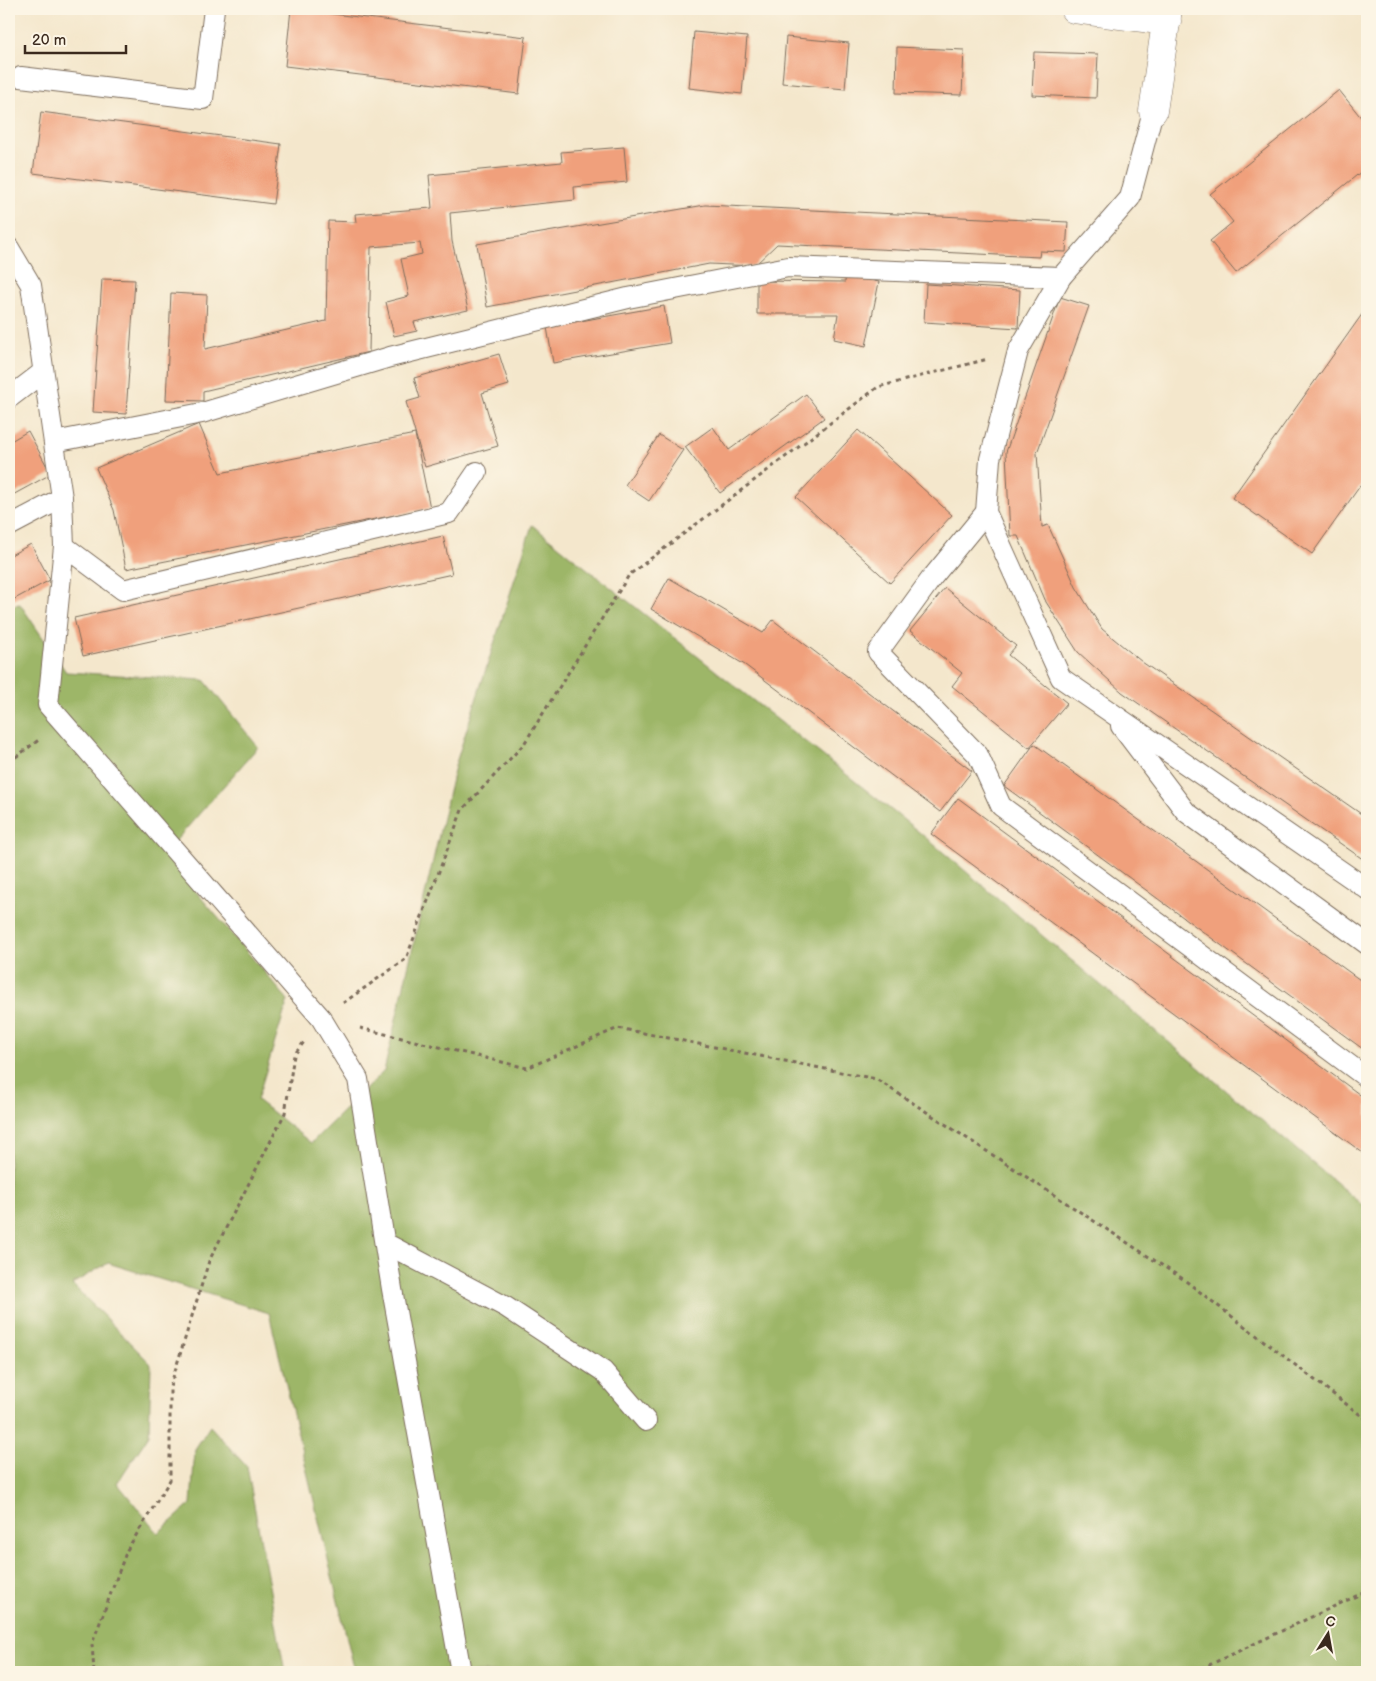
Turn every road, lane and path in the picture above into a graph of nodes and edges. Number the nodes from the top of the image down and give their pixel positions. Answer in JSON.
{"nodes":[{"id":1,"x":214,"y":9,"type":"edge"},
{"id":2,"x":1074,"y":9,"type":"edge"},
{"id":3,"x":1167,"y":15,"type":"edge"},
{"id":4,"x":21,"y":77,"type":"dead end"},
{"id":5,"x":1153,"y":112,"type":"joint"},
{"id":6,"x":9,"y":248,"type":"edge"},
{"id":7,"x":1061,"y":277,"type":"junction"},
{"id":8,"x":1018,"y":351,"type":"junction"},
{"id":9,"x":43,"y":372,"type":"junction"},
{"id":10,"x":9,"y":398,"type":"edge"},
{"id":11,"x":54,"y":442,"type":"junction"},
{"id":12,"x":477,"y":472,"type":"dead end"},
{"id":13,"x":62,"y":498,"type":"junction"},
{"id":14,"x":986,"y":512,"type":"junction"},
{"id":15,"x":9,"y":526,"type":"edge"},
{"id":16,"x":64,"y":546,"type":"junction"},
{"id":17,"x":1111,"y":712,"type":"junction"},
{"id":18,"x":62,"y":722,"type":"junction"},
{"id":19,"x":9,"y":762,"type":"edge"},
{"id":20,"x":1367,"y":889,"type":"edge"},
{"id":21,"x":1367,"y":944,"type":"edge"},
{"id":22,"x":321,"y":1018,"type":"junction"},
{"id":23,"x":1367,"y":1078,"type":"edge"},
{"id":24,"x":385,"y":1244,"type":"junction"},
{"id":25,"x":1367,"y":1420,"type":"edge"},
{"id":26,"x":646,"y":1421,"type":"dead end"},
{"id":27,"x":1367,"y":1591,"type":"edge"},
{"id":28,"x":94,"y":1672,"type":"edge"},
{"id":29,"x":461,"y":1672,"type":"edge"},
{"id":30,"x":1194,"y":1672,"type":"edge"}],
"edges":[{"from":1,"to":4,"type":"lane"},
{"from":2,"to":3,"type":"street"},
{"from":3,"to":5,"type":"street"},
{"from":5,"to":7,"type":"lane"},
{"from":6,"to":9,"type":"lane"},
{"from":7,"to":8,"type":"lane"},
{"from":7,"to":11,"type":"lane"},
{"from":8,"to":14,"type":"lane"},
{"from":8,"to":22,"type":"path"},
{"from":9,"to":10,"type":"lane"},
{"from":9,"to":11,"type":"lane"},
{"from":11,"to":13,"type":"lane"},
{"from":12,"to":16,"type":"lane"},
{"from":13,"to":15,"type":"lane"},
{"from":13,"to":16,"type":"lane"},
{"from":14,"to":17,"type":"lane"},
{"from":14,"to":23,"type":"lane"},
{"from":16,"to":18,"type":"lane"},
{"from":17,"to":20,"type":"lane"},
{"from":17,"to":21,"type":"lane"},
{"from":18,"to":19,"type":"path"},
{"from":18,"to":22,"type":"lane"},
{"from":22,"to":24,"type":"lane"},
{"from":22,"to":25,"type":"path"},
{"from":22,"to":28,"type":"path"},
{"from":24,"to":26,"type":"lane"},
{"from":24,"to":29,"type":"lane"},
{"from":27,"to":30,"type":"path"}]}
